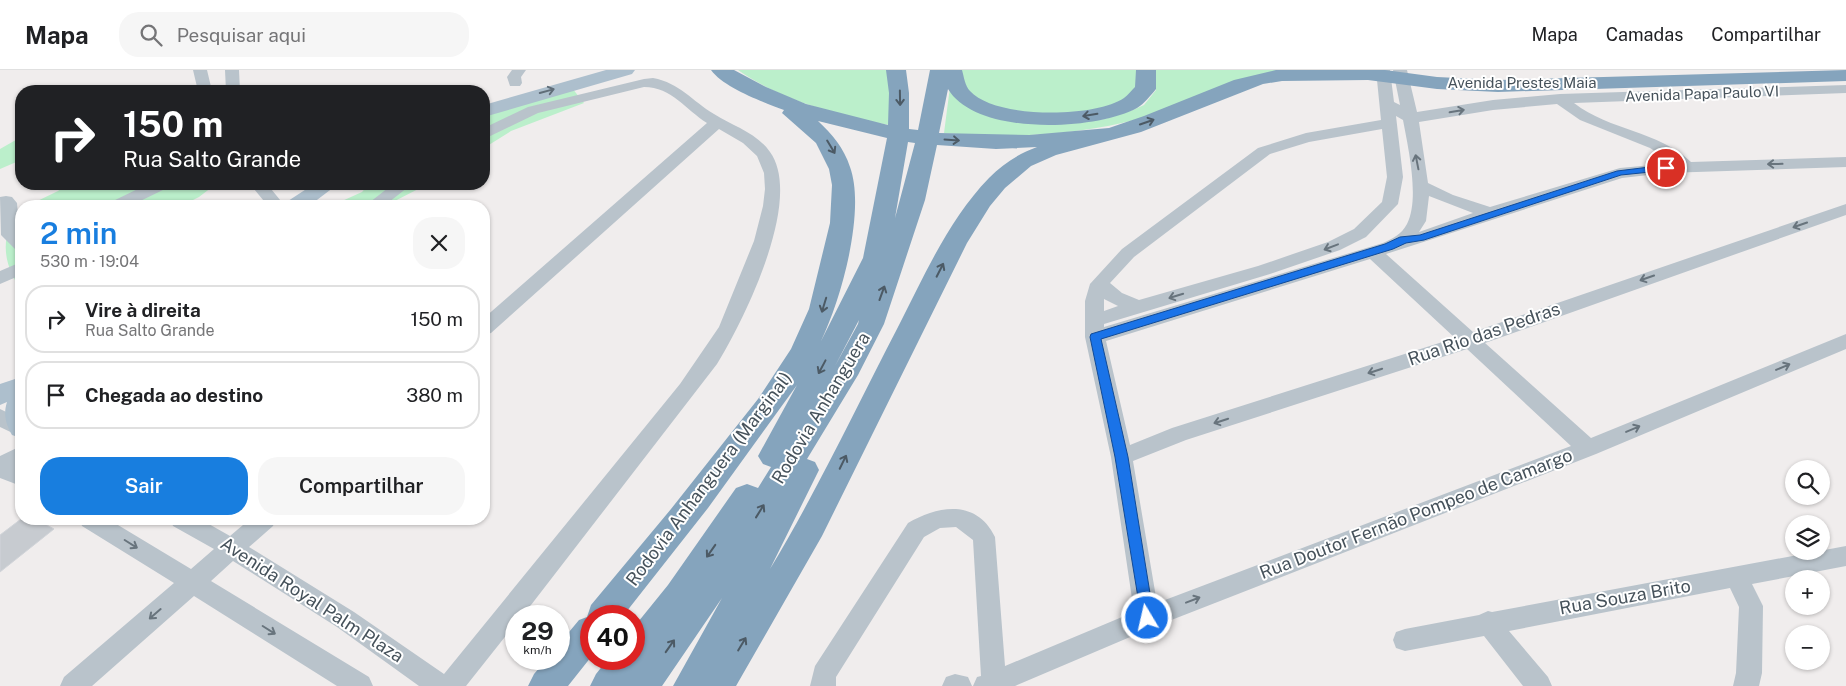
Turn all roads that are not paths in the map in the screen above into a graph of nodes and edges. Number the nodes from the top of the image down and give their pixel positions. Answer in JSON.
{"nodes":[{"id":1,"x":200,"y":70,"type":"edge"},
{"id":2,"x":232,"y":70,"type":"edge"},
{"id":3,"x":626,"y":70,"type":"edge"},
{"id":4,"x":896,"y":70,"type":"edge"},
{"id":5,"x":924,"y":70,"type":"edge"},
{"id":6,"x":940,"y":70,"type":"edge"},
{"id":7,"x":952,"y":70,"type":"edge"},
{"id":8,"x":1146,"y":70,"type":"edge"},
{"id":9,"x":1339,"y":70,"type":"edge"},
{"id":10,"x":1400,"y":70,"type":"edge"},
{"id":11,"x":1546,"y":70,"type":"edge"},
{"id":12,"x":1682,"y":70,"type":"edge"},
{"id":13,"x":721,"y":71,"type":"edge"},
{"id":14,"x":1376,"y":73,"type":"edge"},
{"id":15,"x":1846,"y":75,"type":"edge"},
{"id":16,"x":1433,"y":78,"type":"junction"},
{"id":17,"x":1492,"y":80,"type":"junction"},
{"id":18,"x":204,"y":85,"type":"edge"},
{"id":19,"x":233,"y":85,"type":"edge"},
{"id":20,"x":509,"y":86,"type":"edge"},
{"id":21,"x":751,"y":87,"type":"junction"},
{"id":22,"x":1846,"y":89,"type":"edge"},
{"id":23,"x":1804,"y":90,"type":"junction"},
{"id":24,"x":1681,"y":95,"type":"junction"},
{"id":25,"x":1560,"y":99,"type":"junction"},
{"id":26,"x":490,"y":104,"type":"edge"},
{"id":27,"x":1846,"y":104,"type":"edge"},
{"id":28,"x":1388,"y":105,"type":"junction"},
{"id":29,"x":1409,"y":117,"type":"junction"},
{"id":30,"x":718,"y":123,"type":"junction"},
{"id":31,"x":1388,"y":123,"type":"junction"},
{"id":32,"x":1354,"y":129,"type":"junction"},
{"id":33,"x":490,"y":131,"type":"edge"},
{"id":34,"x":1115,"y":133,"type":"junction"},
{"id":35,"x":914,"y":135,"type":"junction"},
{"id":36,"x":1391,"y":146,"type":"junction"},
{"id":37,"x":1846,"y":152,"type":"edge"},
{"id":38,"x":1668,"y":160,"type":"junction"},
{"id":39,"x":1846,"y":162,"type":"edge"},
{"id":40,"x":1824,"y":163,"type":"junction"},
{"id":41,"x":1721,"y":166,"type":"junction"},
{"id":42,"x":1422,"y":186,"type":"junction"},
{"id":43,"x":149,"y":190,"type":"edge"},
{"id":44,"x":263,"y":190,"type":"edge"},
{"id":45,"x":319,"y":190,"type":"edge"},
{"id":46,"x":395,"y":190,"type":"edge"},
{"id":47,"x":129,"y":200,"type":"edge"},
{"id":48,"x":272,"y":200,"type":"edge"},
{"id":49,"x":304,"y":200,"type":"edge"},
{"id":50,"x":381,"y":200,"type":"edge"},
{"id":51,"x":0,"y":204,"type":"edge"},
{"id":52,"x":1846,"y":208,"type":"edge"},
{"id":53,"x":1490,"y":213,"type":"junction"},
{"id":54,"x":1372,"y":222,"type":"junction"},
{"id":55,"x":15,"y":240,"type":"edge"},
{"id":56,"x":1404,"y":240,"type":"junction"},
{"id":57,"x":1373,"y":252,"type":"junction"},
{"id":58,"x":15,"y":271,"type":"edge"},
{"id":59,"x":0,"y":278,"type":"edge"},
{"id":60,"x":1098,"y":284,"type":"junction"},
{"id":61,"x":1139,"y":307,"type":"junction"},
{"id":62,"x":490,"y":323,"type":"edge"},
{"id":63,"x":1095,"y":328,"type":"junction"},
{"id":64,"x":1472,"y":340,"type":"junction"},
{"id":65,"x":1843,"y":344,"type":"edge"},
{"id":66,"x":848,"y":368,"type":"junction"},
{"id":67,"x":15,"y":389,"type":"edge"},
{"id":68,"x":0,"y":395,"type":"edge"},
{"id":69,"x":15,"y":395,"type":"edge"},
{"id":70,"x":0,"y":406,"type":"edge"},
{"id":71,"x":0,"y":417,"type":"edge"},
{"id":72,"x":15,"y":426,"type":"edge"},
{"id":73,"x":1588,"y":448,"type":"junction"},
{"id":74,"x":1122,"y":457,"type":"junction"},
{"id":75,"x":15,"y":460,"type":"edge"},
{"id":76,"x":6,"y":470,"type":"edge"},
{"id":77,"x":100,"y":525,"type":"edge"},
{"id":78,"x":192,"y":525,"type":"edge"},
{"id":79,"x":258,"y":525,"type":"edge"},
{"id":80,"x":231,"y":547,"type":"junction"},
{"id":81,"x":1846,"y":556,"type":"edge"},
{"id":82,"x":1736,"y":576,"type":"junction"},
{"id":83,"x":192,"y":582,"type":"junction"},
{"id":84,"x":612,"y":605,"type":"edge"},
{"id":85,"x":1147,"y":618,"type":"junction"},
{"id":86,"x":1488,"y":622,"type":"junction"},
{"id":87,"x":645,"y":639,"type":"edge"},
{"id":88,"x":1405,"y":640,"type":"dead end"},
{"id":89,"x":580,"y":644,"type":"edge"},
{"id":90,"x":621,"y":670,"type":"edge"},
{"id":91,"x":990,"y":684,"type":"edge"},
{"id":92,"x":73,"y":686,"type":"edge"},
{"id":93,"x":360,"y":686,"type":"edge"},
{"id":94,"x":440,"y":686,"type":"edge"},
{"id":95,"x":450,"y":686,"type":"edge"},
{"id":96,"x":546,"y":686,"type":"edge"},
{"id":97,"x":608,"y":686,"type":"edge"},
{"id":98,"x":642,"y":686,"type":"edge"},
{"id":99,"x":691,"y":686,"type":"edge"},
{"id":100,"x":717,"y":686,"type":"edge"},
{"id":101,"x":823,"y":686,"type":"edge"},
{"id":102,"x":1539,"y":686,"type":"edge"},
{"id":103,"x":1746,"y":686,"type":"edge"}],
"edges":[{"from":1,"to":18,"type":"street"},
{"from":2,"to":19,"type":"street"},
{"from":20,"to":3,"type":"main road","one_way":true},
{"from":4,"to":35,"type":"highway","one_way":true},
{"from":5,"to":35,"type":"highway","name":"Rodovia Anhanguera"},
{"from":6,"to":35,"type":"highway","name":"Rodovia Anhanguera"},
{"from":8,"to":7,"type":"highway","one_way":true},
{"from":9,"to":14,"type":"highway"},
{"from":10,"to":16,"type":"highway","name":"Avenida Prestes Maia"},
{"from":10,"to":29,"type":"street"},
{"from":11,"to":17,"type":"highway"},
{"from":12,"to":17,"type":"highway","name":"Avenida Prestes Maia"},
{"from":13,"to":21,"type":"highway"},
{"from":14,"to":16,"type":"highway","name":"Avenida Prestes Maia"},
{"from":14,"to":28,"type":"street"},
{"from":34,"to":14,"type":"highway","one_way":true},
{"from":15,"to":17,"type":"highway","name":"Avenida Prestes Maia"},
{"from":16,"to":17,"type":"highway","name":"Avenida Prestes Maia"},
{"from":17,"to":24,"type":"highway"},
{"from":20,"to":26,"type":"main road"},
{"from":21,"to":34,"type":"highway","one_way":true},
{"from":21,"to":84,"type":"highway","name":"Rodovia Anhanguera (Marginal)","one_way":true},
{"from":22,"to":23,"type":"street","name":"Avenida Papa Paulo VI"},
{"from":23,"to":24,"type":"street","name":"Avenida Papa Paulo VI"},
{"from":23,"to":27,"type":"street"},
{"from":24,"to":25,"type":"street","name":"Avenida Papa Paulo VI"},
{"from":29,"to":25,"type":"street","name":"Avenida Papa Paulo VI","one_way":true},
{"from":25,"to":38,"type":"street"},
{"from":28,"to":29,"type":"street"},
{"from":28,"to":31,"type":"street"},
{"from":42,"to":29,"type":"street","one_way":true},
{"from":30,"to":33,"type":"street"},
{"from":30,"to":62,"type":"street"},
{"from":30,"to":95,"type":"street"},
{"from":31,"to":32,"type":"street"},
{"from":31,"to":36,"type":"street"},
{"from":32,"to":36,"type":"street"},
{"from":32,"to":60,"type":"street"},
{"from":100,"to":34,"type":"highway","one_way":true},
{"from":66,"to":35,"type":"highway","name":"Rodovia Anhanguera","one_way":true},
{"from":35,"to":87,"type":"highway","name":"Rodovia Anhanguera","one_way":true},
{"from":36,"to":54,"type":"street"},
{"from":37,"to":40,"type":"street"},
{"from":38,"to":41,"type":"street"},
{"from":38,"to":41,"type":"street"},
{"from":38,"to":53,"type":"street"},
{"from":39,"to":40,"type":"street"},
{"from":40,"to":41,"type":"street","one_way":true},
{"from":42,"to":53,"type":"street"},
{"from":42,"to":56,"type":"street"},
{"from":43,"to":47,"type":"street"},
{"from":44,"to":48,"type":"street"},
{"from":45,"to":49,"type":"main road"},
{"from":46,"to":50,"type":"street"},
{"from":51,"to":55,"type":"street"},
{"from":52,"to":64,"type":"street","name":"Rua Rio das Pedras","one_way":true},
{"from":53,"to":56,"type":"street"},
{"from":54,"to":56,"type":"street"},
{"from":54,"to":61,"type":"street","one_way":true},
{"from":56,"to":57,"type":"street"},
{"from":57,"to":63,"type":"street"},
{"from":57,"to":64,"type":"street"},
{"from":58,"to":59,"type":"street"},
{"from":60,"to":61,"type":"street"},
{"from":60,"to":63,"type":"street"},
{"from":61,"to":63,"type":"street"},
{"from":63,"to":74,"type":"street"},
{"from":64,"to":73,"type":"street"},
{"from":64,"to":74,"type":"street","name":"Rua Rio das Pedras","one_way":true},
{"from":73,"to":65,"type":"street","name":"Rua Doutor Fernão Pompeo de Camargo","one_way":true},
{"from":98,"to":66,"type":"highway","name":"Rodovia Anhanguera","one_way":true},
{"from":66,"to":99,"type":"highway"},
{"from":67,"to":68,"type":"main road"},
{"from":69,"to":70,"type":"main road"},
{"from":71,"to":72,"type":"street"},
{"from":85,"to":73,"type":"street","name":"Rua Doutor Fernão Pompeo de Camargo","one_way":true},
{"from":74,"to":85,"type":"street"},
{"from":75,"to":76,"type":"street"},
{"from":77,"to":83,"type":"street","one_way":true},
{"from":78,"to":80,"type":"street","name":"Avenida Royal Palm Plaza"},
{"from":79,"to":80,"type":"street"},
{"from":80,"to":83,"type":"street"},
{"from":80,"to":94,"type":"street","name":"Avenida Royal Palm Plaza"},
{"from":81,"to":82,"type":"street","name":"Rua Souza Brito"},
{"from":82,"to":86,"type":"street","name":"Rua Souza Brito"},
{"from":82,"to":103,"type":"street"},
{"from":83,"to":92,"type":"street","one_way":true},
{"from":83,"to":93,"type":"street","one_way":true},
{"from":85,"to":91,"type":"street","name":"Rua Doutor Fernão Pompeo de Camargo"},
{"from":86,"to":88,"type":"street","name":"Rua Souza Brito"},
{"from":86,"to":102,"type":"street"},
{"from":89,"to":96,"type":"highway"},
{"from":90,"to":97,"type":"highway"},
{"from":91,"to":101,"type":"street"}]}
